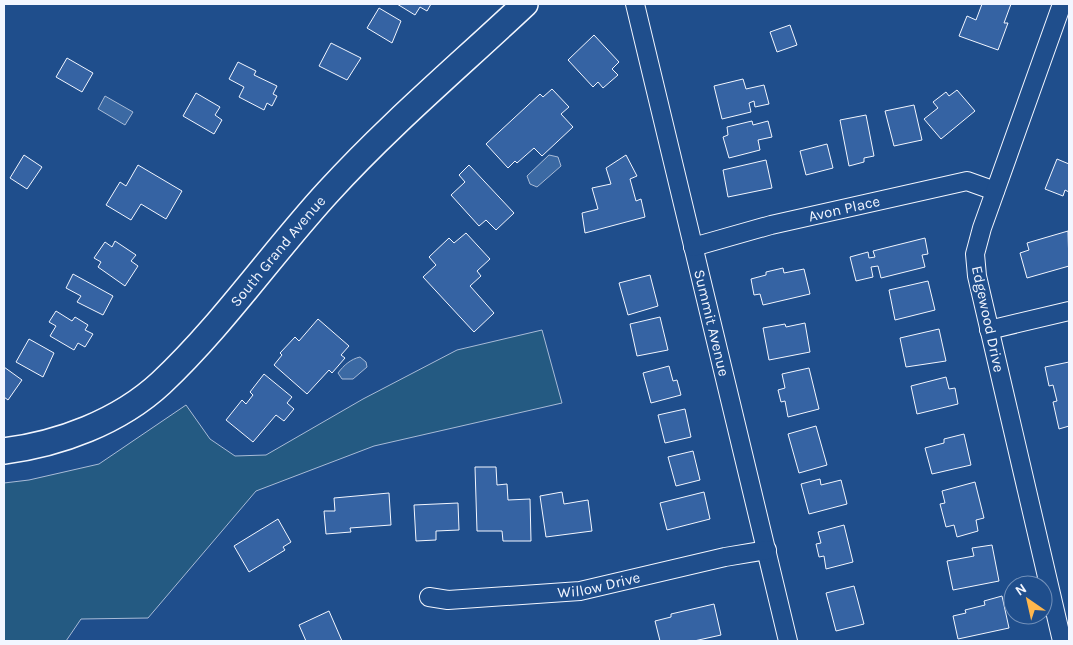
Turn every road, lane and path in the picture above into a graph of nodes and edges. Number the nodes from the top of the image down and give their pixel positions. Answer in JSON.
{"nodes":[{"id":1,"x":635,"y":4,"type":"edge"},
{"id":2,"x":1062,"y":4,"type":"edge"},
{"id":3,"x":520,"y":5,"type":"edge"},
{"id":4,"x":995,"y":191,"type":"junction"},
{"id":5,"x":693,"y":247,"type":"junction"},
{"id":6,"x":1069,"y":311,"type":"edge"},
{"id":7,"x":989,"y":330,"type":"junction"},
{"id":8,"x":4,"y":451,"type":"edge"},
{"id":9,"x":767,"y":550,"type":"junction"},
{"id":10,"x":429,"y":597,"type":"dead end"},
{"id":11,"x":788,"y":641,"type":"edge"},
{"id":12,"x":1062,"y":641,"type":"edge"}],
"edges":[{"from":1,"to":5,"type":"street","name":"Summit Avenue"},
{"from":2,"to":4,"type":"street","name":"Edgewood Drive"},
{"from":3,"to":8,"type":"main road","name":"South Grand Avenue"},
{"from":4,"to":5,"type":"street","name":"Avon Place"},
{"from":4,"to":7,"type":"street","name":"Edgewood Drive"},
{"from":5,"to":9,"type":"street","name":"Summit Avenue"},
{"from":6,"to":7,"type":"street"},
{"from":7,"to":12,"type":"street","name":"Edgewood Drive"},
{"from":9,"to":10,"type":"street","name":"Willow Drive"},
{"from":9,"to":11,"type":"street","name":"Summit Avenue"}]}
